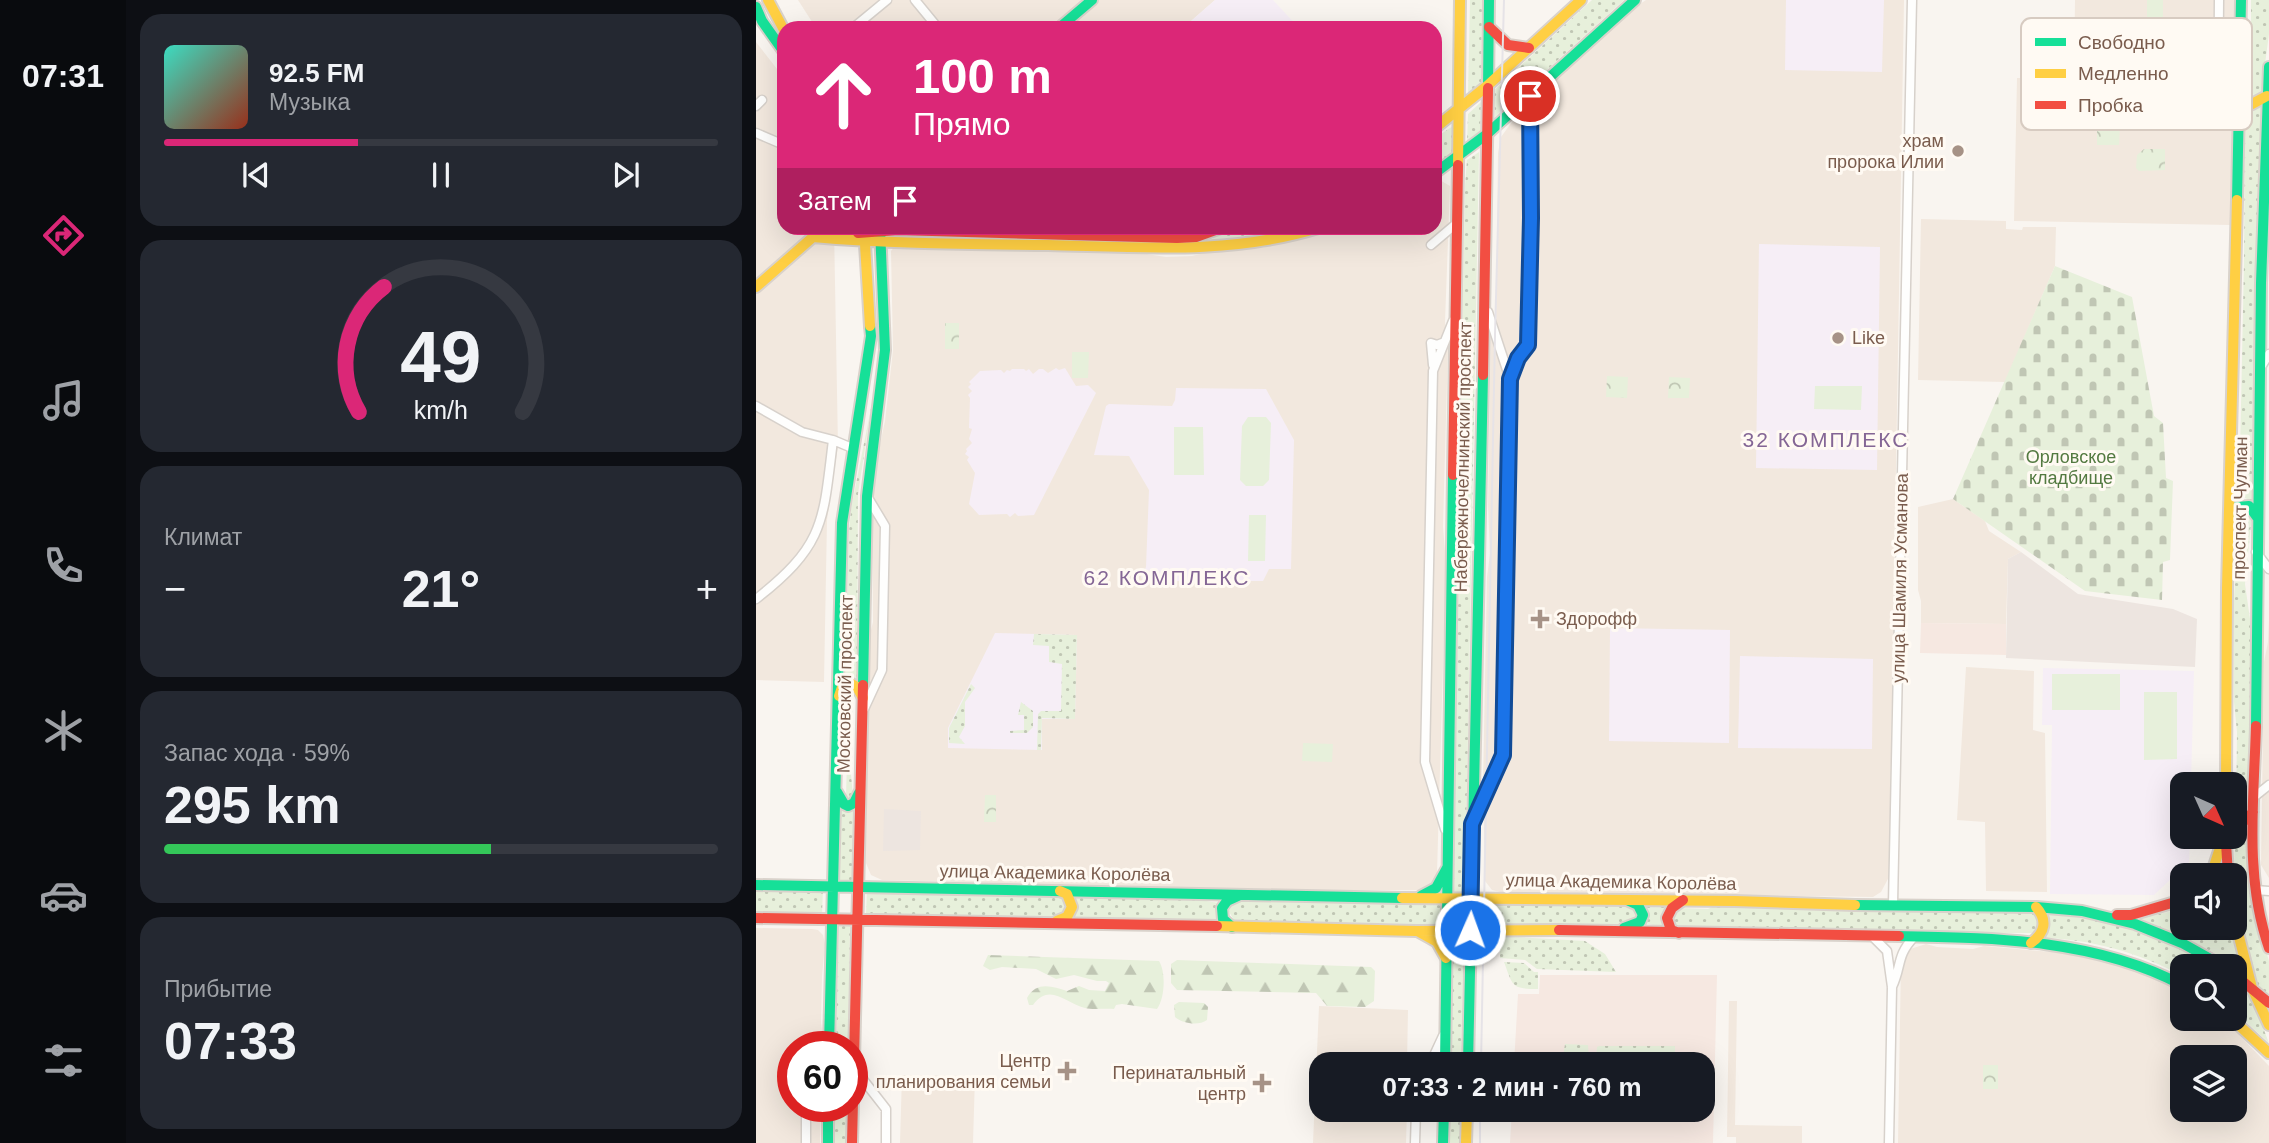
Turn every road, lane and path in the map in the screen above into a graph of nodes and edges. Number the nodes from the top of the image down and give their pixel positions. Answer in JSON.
{"nodes":[{"id":1,"x":768,"y":0,"type":"edge"},
{"id":2,"x":887,"y":0,"type":"edge"},
{"id":3,"x":915,"y":0,"type":"edge"},
{"id":4,"x":1092,"y":0,"type":"edge"},
{"id":5,"x":1460,"y":0,"type":"edge"},
{"id":6,"x":1489,"y":0,"type":"edge"},
{"id":7,"x":1581,"y":0,"type":"edge"},
{"id":8,"x":1635,"y":0,"type":"edge"},
{"id":9,"x":1912,"y":0,"type":"edge"},
{"id":10,"x":2219,"y":0,"type":"edge"},
{"id":11,"x":2241,"y":0,"type":"edge"},
{"id":12,"x":756,"y":7,"type":"edge"},
{"id":13,"x":2219,"y":18,"type":"edge"},
{"id":14,"x":2241,"y":18,"type":"edge"},
{"id":15,"x":779,"y":21,"type":"edge"},
{"id":16,"x":862,"y":21,"type":"edge"},
{"id":17,"x":932,"y":21,"type":"edge"},
{"id":18,"x":1067,"y":21,"type":"edge"},
{"id":19,"x":1489,"y":27,"type":"junction"},
{"id":20,"x":777,"y":42,"type":"edge"},
{"id":21,"x":1529,"y":48,"type":"junction"},
{"id":22,"x":2269,"y":68,"type":"edge"},
{"id":23,"x":1487,"y":86,"type":"junction"},
{"id":24,"x":1530,"y":96,"type":"junction"},
{"id":25,"x":2267,"y":96,"type":"junction"},
{"id":26,"x":2252,"y":104,"type":"edge"},
{"id":27,"x":1458,"y":110,"type":"junction"},
{"id":28,"x":1442,"y":123,"type":"edge"},
{"id":29,"x":2239,"y":130,"type":"edge"},
{"id":30,"x":2267,"y":130,"type":"edge"},
{"id":31,"x":756,"y":133,"type":"edge"},
{"id":32,"x":1487,"y":134,"type":"junction"},
{"id":33,"x":777,"y":142,"type":"edge"},
{"id":34,"x":1458,"y":156,"type":"junction"},
{"id":35,"x":1442,"y":169,"type":"edge"},
{"id":36,"x":1442,"y":176,"type":"edge"},
{"id":37,"x":1458,"y":186,"type":"junction"},
{"id":38,"x":1458,"y":223,"type":"junction"},
{"id":39,"x":815,"y":235,"type":"edge"},
{"id":40,"x":859,"y":235,"type":"edge"},
{"id":41,"x":864,"y":235,"type":"edge"},
{"id":42,"x":881,"y":235,"type":"edge"},
{"id":43,"x":921,"y":235,"type":"edge"},
{"id":44,"x":1160,"y":235,"type":"edge"},
{"id":45,"x":1202,"y":235,"type":"edge"},
{"id":46,"x":1282,"y":235,"type":"edge"},
{"id":47,"x":813,"y":237,"type":"junction"},
{"id":48,"x":1430,"y":245,"type":"dead end"},
{"id":49,"x":756,"y":287,"type":"edge"},
{"id":50,"x":1483,"y":300,"type":"junction"},
{"id":51,"x":1456,"y":315,"type":"junction"},
{"id":52,"x":2269,"y":354,"type":"edge"},
{"id":53,"x":2260,"y":367,"type":"junction"},
{"id":54,"x":1510,"y":379,"type":"junction"},
{"id":55,"x":756,"y":407,"type":"edge"},
{"id":56,"x":833,"y":440,"type":"junction"},
{"id":57,"x":852,"y":448,"type":"junction"},
{"id":58,"x":867,"y":496,"type":"junction"},
{"id":59,"x":2231,"y":513,"type":"junction"},
{"id":60,"x":2257,"y":517,"type":"junction"},
{"id":61,"x":2256,"y":551,"type":"junction"},
{"id":62,"x":2269,"y":569,"type":"edge"},
{"id":63,"x":756,"y":599,"type":"edge"},
{"id":64,"x":863,"y":699,"type":"junction"},
{"id":65,"x":837,"y":706,"type":"junction"},
{"id":66,"x":862,"y":715,"type":"junction"},
{"id":67,"x":2226,"y":772,"type":"edge"},
{"id":68,"x":2269,"y":785,"type":"edge"},
{"id":69,"x":836,"y":790,"type":"junction"},
{"id":70,"x":860,"y":790,"type":"junction"},
{"id":71,"x":2254,"y":797,"type":"junction"},
{"id":72,"x":2253,"y":812,"type":"junction"},
{"id":73,"x":2247,"y":818,"type":"edge"},
{"id":74,"x":1472,"y":824,"type":"junction"},
{"id":75,"x":1447,"y":837,"type":"junction"},
{"id":76,"x":1448,"y":865,"type":"junction"},
{"id":77,"x":1472,"y":866,"type":"junction"},
{"id":78,"x":756,"y":885,"type":"edge"},
{"id":79,"x":833,"y":886,"type":"junction"},
{"id":80,"x":858,"y":886,"type":"junction"},
{"id":81,"x":1059,"y":890,"type":"junction"},
{"id":82,"x":2255,"y":890,"type":"junction"},
{"id":83,"x":2269,"y":891,"type":"edge"},
{"id":84,"x":1240,"y":895,"type":"junction"},
{"id":85,"x":1417,"y":897,"type":"junction"},
{"id":86,"x":1447,"y":897,"type":"junction"},
{"id":87,"x":1471,"y":898,"type":"junction"},
{"id":88,"x":1500,"y":898,"type":"junction"},
{"id":89,"x":1624,"y":900,"type":"junction"},
{"id":90,"x":1684,"y":900,"type":"junction"},
{"id":91,"x":1894,"y":904,"type":"junction"},
{"id":92,"x":2170,"y":904,"type":"edge"},
{"id":93,"x":2036,"y":907,"type":"junction"},
{"id":94,"x":2105,"y":916,"type":"junction"},
{"id":95,"x":756,"y":918,"type":"edge"},
{"id":96,"x":832,"y":919,"type":"junction"},
{"id":97,"x":857,"y":919,"type":"junction"},
{"id":98,"x":1054,"y":922,"type":"junction"},
{"id":99,"x":1232,"y":927,"type":"junction"},
{"id":100,"x":1447,"y":930,"type":"junction"},
{"id":101,"x":1470,"y":930,"type":"junction"},
{"id":102,"x":1494,"y":930,"type":"junction"},
{"id":103,"x":1416,"y":931,"type":"junction"},
{"id":104,"x":1607,"y":931,"type":"junction"},
{"id":105,"x":1679,"y":933,"type":"junction"},
{"id":106,"x":1872,"y":936,"type":"junction"},
{"id":107,"x":1914,"y":937,"type":"junction"},
{"id":108,"x":2240,"y":940,"type":"edge"},
{"id":109,"x":2031,"y":943,"type":"junction"},
{"id":110,"x":2269,"y":948,"type":"edge"},
{"id":111,"x":2202,"y":954,"type":"edge"},
{"id":112,"x":1446,"y":959,"type":"junction"},
{"id":113,"x":1470,"y":959,"type":"junction"},
{"id":114,"x":2170,"y":979,"type":"edge"},
{"id":115,"x":2247,"y":984,"type":"edge"},
{"id":116,"x":1892,"y":987,"type":"junction"},
{"id":117,"x":2252,"y":988,"type":"junction"},
{"id":118,"x":2269,"y":1003,"type":"edge"},
{"id":119,"x":2269,"y":1025,"type":"edge"},
{"id":120,"x":1446,"y":1030,"type":"junction"},
{"id":121,"x":830,"y":1031,"type":"edge"},
{"id":122,"x":855,"y":1031,"type":"edge"},
{"id":123,"x":2245,"y":1031,"type":"edge"},
{"id":124,"x":1436,"y":1052,"type":"edge"},
{"id":125,"x":1445,"y":1052,"type":"edge"},
{"id":126,"x":1468,"y":1052,"type":"edge"},
{"id":127,"x":2269,"y":1054,"type":"edge"},
{"id":128,"x":868,"y":1086,"type":"edge"},
{"id":129,"x":806,"y":1122,"type":"edge"},
{"id":130,"x":828,"y":1122,"type":"edge"},
{"id":131,"x":853,"y":1122,"type":"edge"},
{"id":132,"x":1416,"y":1122,"type":"edge"},
{"id":133,"x":1444,"y":1122,"type":"edge"},
{"id":134,"x":1467,"y":1122,"type":"edge"},
{"id":135,"x":806,"y":1143,"type":"edge"},
{"id":136,"x":828,"y":1143,"type":"edge"},
{"id":137,"x":852,"y":1143,"type":"edge"},
{"id":138,"x":886,"y":1143,"type":"edge"},
{"id":139,"x":1415,"y":1143,"type":"edge"},
{"id":140,"x":1443,"y":1143,"type":"edge"},
{"id":141,"x":1466,"y":1143,"type":"edge"},
{"id":142,"x":1889,"y":1143,"type":"edge"}],
"edges":[{"from":1,"to":15,"type":"main road"},
{"from":2,"to":16,"type":"street"},
{"from":3,"to":17,"type":"street"},
{"from":4,"to":18,"type":"main road"},
{"from":5,"to":27,"type":"main road","name":"Набережночелнинский проспект"},
{"from":6,"to":19,"type":"main road","name":"Набережночелнинский проспект"},
{"from":7,"to":21,"type":"main road"},
{"from":8,"to":24,"type":"main road"},
{"from":9,"to":91,"type":"street","name":"улица Шамиля Усманова"},
{"from":10,"to":13,"type":"street"},
{"from":11,"to":14,"type":"main road","name":"проспект Чулман"},
{"from":12,"to":20,"type":"main road"},
{"from":19,"to":21,"type":"main road"},
{"from":19,"to":23,"type":"main road","name":"Набережночелнинский проспект"},
{"from":21,"to":23,"type":"main road"},
{"from":22,"to":25,"type":"main road","name":"проспект Чулман"},
{"from":23,"to":27,"type":"main road"},
{"from":23,"to":32,"type":"main road","name":"Набережночелнинский проспект"},
{"from":24,"to":32,"type":"main road"},
{"from":24,"to":54,"type":"street"},
{"from":25,"to":26,"type":"main road"},
{"from":25,"to":30,"type":"main road","name":"проспект Чулман"},
{"from":27,"to":28,"type":"main road"},
{"from":27,"to":34,"type":"main road","name":"Набережночелнинский проспект"},
{"from":29,"to":59,"type":"main road","name":"проспект Чулман"},
{"from":30,"to":53,"type":"main road","name":"проспект Чулман"},
{"from":31,"to":33,"type":"street"},
{"from":32,"to":34,"type":"main road"},
{"from":32,"to":50,"type":"main road","name":"Набережночелнинский проспект"},
{"from":34,"to":35,"type":"main road"},
{"from":34,"to":37,"type":"main road","name":"Набережночелнинский проспект"},
{"from":36,"to":37,"type":"main road"},
{"from":37,"to":38,"type":"main road","name":"Набережночелнинский проспект"},
{"from":38,"to":48,"type":"street"},
{"from":38,"to":51,"type":"main road","name":"Набережночелнинский проспект"},
{"from":39,"to":47,"type":"street"},
{"from":40,"to":47,"type":"main road"},
{"from":41,"to":57,"type":"main road","name":"Московский проспект"},
{"from":42,"to":58,"type":"main road","name":"Московский проспект"},
{"from":43,"to":46,"type":"main road"},
{"from":44,"to":45,"type":"main road"},
{"from":47,"to":49,"type":"main road"},
{"from":50,"to":54,"type":"street"},
{"from":50,"to":74,"type":"main road","name":"Набережночелнинский проспект"},
{"from":51,"to":75,"type":"main road","name":"Набережночелнинский проспект"},
{"from":51,"to":75,"type":"street"},
{"from":52,"to":53,"type":"street"},
{"from":53,"to":60,"type":"main road","name":"проспект Чулман"},
{"from":54,"to":74,"type":"street"},
{"from":55,"to":56,"type":"street"},
{"from":56,"to":57,"type":"street"},
{"from":56,"to":63,"type":"street"},
{"from":57,"to":65,"type":"main road","name":"Московский проспект"},
{"from":58,"to":64,"type":"main road","name":"Московский проспект"},
{"from":58,"to":66,"type":"street"},
{"from":59,"to":60,"type":"main road"},
{"from":59,"to":67,"type":"main road","name":"проспект Чулман"},
{"from":60,"to":61,"type":"main road","name":"проспект Чулман"},
{"from":61,"to":62,"type":"street"},
{"from":61,"to":71,"type":"main road","name":"проспект Чулман"},
{"from":64,"to":65,"type":"main road"},
{"from":64,"to":66,"type":"main road","name":"Московский проспект"},
{"from":65,"to":69,"type":"main road","name":"Московский проспект"},
{"from":66,"to":70,"type":"main road","name":"Московский проспект"},
{"from":68,"to":71,"type":"street"},
{"from":69,"to":70,"type":"main road"},
{"from":69,"to":79,"type":"main road","name":"Московский проспект"},
{"from":70,"to":80,"type":"main road","name":"Московский проспект"},
{"from":71,"to":72,"type":"main road","name":"проспект Чулман"},
{"from":72,"to":73,"type":"main road"},
{"from":72,"to":82,"type":"main road","name":"проспект Чулман"},
{"from":74,"to":77,"type":"main road","name":"Набережночелнинский проспект"},
{"from":75,"to":76,"type":"main road","name":"Набережночелнинский проспект"},
{"from":76,"to":85,"type":"main road"},
{"from":76,"to":86,"type":"main road","name":"Набережночелнинский проспект"},
{"from":77,"to":87,"type":"main road","name":"Набережночелнинский проспект"},
{"from":77,"to":88,"type":"main road"},
{"from":78,"to":79,"type":"main road","name":"улица Академика Королёва"},
{"from":79,"to":80,"type":"main road","name":"улица Академика Королёва"},
{"from":79,"to":96,"type":"main road","name":"Московский проспект"},
{"from":80,"to":81,"type":"main road","name":"улица Академика Королёва"},
{"from":80,"to":97,"type":"main road","name":"Московский проспект"},
{"from":81,"to":84,"type":"main road","name":"улица Академика Королёва"},
{"from":81,"to":98,"type":"main road"},
{"from":82,"to":83,"type":"street"},
{"from":82,"to":110,"type":"main road","name":"проспект Чулман"},
{"from":84,"to":85,"type":"main road","name":"улица Академика Королёва"},
{"from":84,"to":99,"type":"main road"},
{"from":85,"to":86,"type":"main road","name":"улица Академика Королёва"},
{"from":86,"to":87,"type":"main road","name":"улица Академика Королёва"},
{"from":86,"to":100,"type":"main road","name":"Набережночелнинский проспект"},
{"from":87,"to":88,"type":"main road","name":"улица Академика Королёва"},
{"from":87,"to":101,"type":"main road","name":"Набережночелнинский проспект"},
{"from":88,"to":89,"type":"main road","name":"улица Академика Королёва"},
{"from":89,"to":90,"type":"main road","name":"улица Академика Королёва"},
{"from":89,"to":104,"type":"main road"},
{"from":90,"to":91,"type":"main road","name":"улица Академика Королёва"},
{"from":90,"to":105,"type":"main road"},
{"from":91,"to":93,"type":"main road","name":"улица Академика Королёва"},
{"from":92,"to":94,"type":"main road"},
{"from":93,"to":94,"type":"main road","name":"улица Академика Королёва"},
{"from":93,"to":109,"type":"main road"},
{"from":94,"to":111,"type":"main road","name":"улица Академика Королёва"},
{"from":95,"to":96,"type":"main road"},
{"from":96,"to":97,"type":"main road"},
{"from":96,"to":121,"type":"main road","name":"Московский проспект"},
{"from":97,"to":98,"type":"main road"},
{"from":97,"to":122,"type":"main road","name":"Московский проспект"},
{"from":98,"to":99,"type":"main road"},
{"from":99,"to":103,"type":"main road"},
{"from":100,"to":101,"type":"main road"},
{"from":100,"to":103,"type":"main road"},
{"from":100,"to":112,"type":"main road","name":"Набережночелнинский проспект"},
{"from":101,"to":102,"type":"main road"},
{"from":101,"to":113,"type":"main road","name":"Набережночелнинский проспект"},
{"from":102,"to":104,"type":"main road"},
{"from":102,"to":113,"type":"main road"},
{"from":103,"to":112,"type":"main road"},
{"from":104,"to":105,"type":"main road"},
{"from":105,"to":106,"type":"main road"},
{"from":106,"to":107,"type":"main road"},
{"from":106,"to":116,"type":"street"},
{"from":107,"to":109,"type":"main road"},
{"from":107,"to":116,"type":"street"},
{"from":108,"to":117,"type":"main road"},
{"from":109,"to":114,"type":"main road"},
{"from":112,"to":120,"type":"main road","name":"Набережночелнинский проспект"},
{"from":113,"to":126,"type":"main road","name":"Набережночелнинский проспект"},
{"from":115,"to":117,"type":"main road"},
{"from":116,"to":142,"type":"street"},
{"from":117,"to":118,"type":"main road"},
{"from":117,"to":119,"type":"main road"},
{"from":120,"to":124,"type":"street"},
{"from":120,"to":125,"type":"main road","name":"Набережночелнинский проспект"},
{"from":123,"to":127,"type":"main road"},
{"from":128,"to":138,"type":"street"},
{"from":129,"to":135,"type":"street"},
{"from":130,"to":136,"type":"main road"},
{"from":131,"to":137,"type":"main road","name":"Московский проспект"},
{"from":132,"to":139,"type":"street"},
{"from":133,"to":140,"type":"main road"},
{"from":134,"to":141,"type":"main road"}]}
